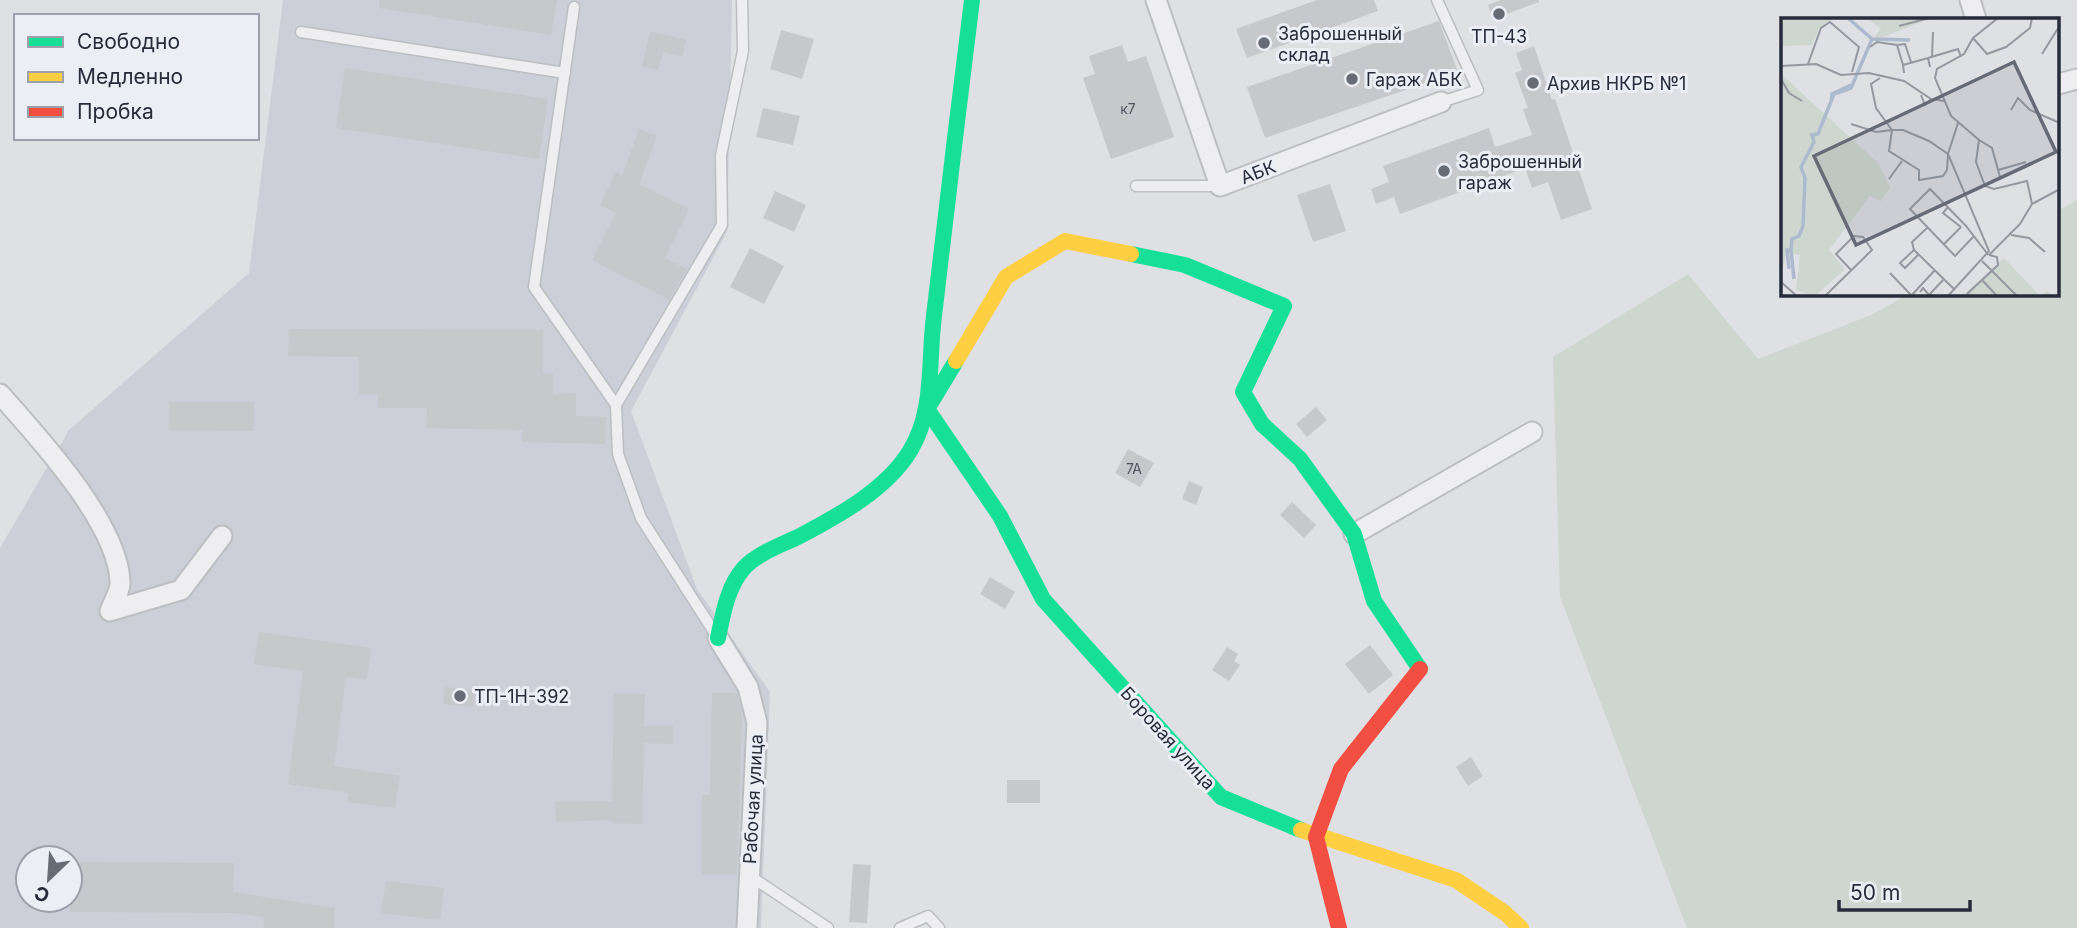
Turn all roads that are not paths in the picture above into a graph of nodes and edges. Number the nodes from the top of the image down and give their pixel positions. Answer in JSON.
{"nodes":[{"id":1,"x":741,"y":0,"type":"edge"},
{"id":2,"x":972,"y":0,"type":"edge"},
{"id":3,"x":1156,"y":0,"type":"edge"},
{"id":4,"x":1437,"y":0,"type":"edge"},
{"id":5,"x":1970,"y":0,"type":"edge"},
{"id":6,"x":574,"y":7,"type":"dead end"},
{"id":7,"x":1976,"y":18,"type":"edge"},
{"id":8,"x":301,"y":32,"type":"dead end"},
{"id":9,"x":565,"y":73,"type":"junction"},
{"id":10,"x":2077,"y":79,"type":"edge"},
{"id":11,"x":2060,"y":83,"type":"edge"},
{"id":12,"x":1441,"y":102,"type":"joint"},
{"id":13,"x":1136,"y":186,"type":"dead end"},
{"id":14,"x":1220,"y":186,"type":"junction"},
{"id":15,"x":0,"y":394,"type":"edge"},
{"id":16,"x":616,"y":405,"type":"junction"},
{"id":17,"x":927,"y":409,"type":"junction"},
{"id":18,"x":1532,"y":432,"type":"dead end"},
{"id":19,"x":1354,"y":534,"type":"junction"},
{"id":20,"x":222,"y":536,"type":"dead end"},
{"id":21,"x":718,"y":638,"type":"junction"},
{"id":22,"x":1316,"y":837,"type":"junction"},
{"id":23,"x":750,"y":876,"type":"junction"},
{"id":24,"x":747,"y":928,"type":"edge"},
{"id":25,"x":828,"y":928,"type":"edge"},
{"id":26,"x":900,"y":928,"type":"edge"},
{"id":27,"x":939,"y":928,"type":"edge"},
{"id":28,"x":1339,"y":928,"type":"edge"},
{"id":29,"x":1521,"y":928,"type":"edge"}],
"edges":[{"from":1,"to":16,"type":"lane"},
{"from":2,"to":17,"type":"street"},
{"from":3,"to":14,"type":"street","name":"АБК"},
{"from":4,"to":12,"type":"lane"},
{"from":5,"to":7,"type":"street"},
{"from":6,"to":9,"type":"lane"},
{"from":8,"to":9,"type":"lane"},
{"from":9,"to":16,"type":"lane"},
{"from":10,"to":11,"type":"street"},
{"from":12,"to":14,"type":"street","name":"АБК"},
{"from":13,"to":14,"type":"lane"},
{"from":15,"to":20,"type":"street"},
{"from":16,"to":21,"type":"lane"},
{"from":17,"to":19,"type":"street"},
{"from":17,"to":21,"type":"street"},
{"from":17,"to":22,"type":"street","name":"Боровая улица"},
{"from":18,"to":19,"type":"street"},
{"from":19,"to":22,"type":"street"},
{"from":21,"to":23,"type":"street","name":"Рабочая улица"},
{"from":22,"to":28,"type":"street"},
{"from":22,"to":29,"type":"street","name":"Боровая улица"},
{"from":23,"to":24,"type":"street","name":"Рабочая улица"},
{"from":23,"to":25,"type":"lane"},
{"from":26,"to":27,"type":"lane"}]}
